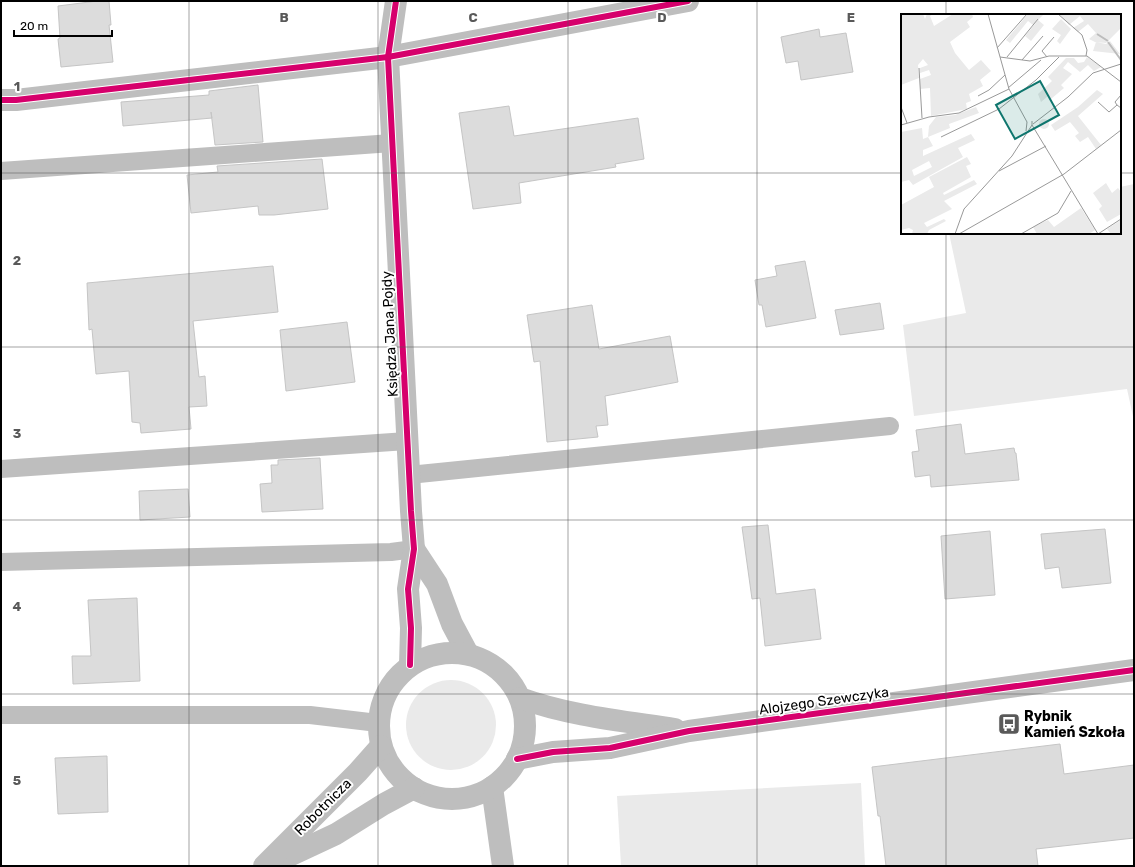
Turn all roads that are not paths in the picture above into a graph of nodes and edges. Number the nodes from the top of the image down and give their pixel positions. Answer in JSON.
{"nodes":[{"id":1,"x":396,"y":1,"type":"edge"},
{"id":2,"x":688,"y":1,"type":"edge"},
{"id":3,"x":388,"y":57,"type":"junction"},
{"id":4,"x":1,"y":100,"type":"edge"},
{"id":5,"x":392,"y":143,"type":"junction"},
{"id":6,"x":1,"y":171,"type":"edge"},
{"id":7,"x":890,"y":426,"type":"dead end"},
{"id":8,"x":407,"y":441,"type":"junction"},
{"id":9,"x":1,"y":468,"type":"edge"},
{"id":10,"x":409,"y":475,"type":"junction"},
{"id":11,"x":414,"y":549,"type":"junction"},
{"id":12,"x":1,"y":562,"type":"edge"},
{"id":13,"x":468,"y":654,"type":"junction"},
{"id":14,"x":410,"y":665,"type":"junction"},
{"id":15,"x":1134,"y":670,"type":"edge"},
{"id":16,"x":520,"y":698,"type":"junction"},
{"id":17,"x":1,"y":715,"type":"edge"},
{"id":18,"x":378,"y":723,"type":"junction"},
{"id":19,"x":689,"y":731,"type":"junction"},
{"id":20,"x":381,"y":746,"type":"junction"},
{"id":21,"x":517,"y":758,"type":"junction"},
{"id":22,"x":492,"y":787,"type":"junction"},
{"id":23,"x":414,"y":788,"type":"junction"},
{"id":24,"x":264,"y":866,"type":"edge"},
{"id":25,"x":268,"y":866,"type":"edge"},
{"id":26,"x":503,"y":866,"type":"edge"}],
"edges":[{"from":1,"to":3,"type":"street","name":"Księdza Jana Pojdy"},
{"from":2,"to":3,"type":"street"},
{"from":3,"to":4,"type":"street"},
{"from":3,"to":5,"type":"street","name":"Księdza Jana Pojdy"},
{"from":5,"to":6,"type":"lane"},
{"from":5,"to":8,"type":"street","name":"Księdza Jana Pojdy"},
{"from":7,"to":10,"type":"lane"},
{"from":8,"to":9,"type":"lane"},
{"from":8,"to":10,"type":"street","name":"Księdza Jana Pojdy"},
{"from":10,"to":11,"type":"street","name":"Księdza Jana Pojdy"},
{"from":11,"to":12,"type":"lane"},
{"from":11,"to":13,"type":"street","name":"Księdza Jana Pojdy"},
{"from":11,"to":14,"type":"street","name":"Księdza Jana Pojdy"},
{"from":13,"to":14,"type":"street"},
{"from":13,"to":16,"type":"street"},
{"from":14,"to":18,"type":"street"},
{"from":15,"to":19,"type":"street","name":"Alojzego Szewczyka"},
{"from":16,"to":19,"type":"street","name":"Alojzego Szewczyka"},
{"from":16,"to":21,"type":"street"},
{"from":17,"to":18,"type":"lane"},
{"from":18,"to":20,"type":"street"},
{"from":19,"to":21,"type":"street","name":"Alojzego Szewczyka"},
{"from":20,"to":23,"type":"street"},
{"from":20,"to":24,"type":"street","name":"Robotnicza"},
{"from":21,"to":22,"type":"street"},
{"from":22,"to":23,"type":"street"},
{"from":22,"to":26,"type":"street"},
{"from":23,"to":25,"type":"street","name":"Robotnicza"}]}
